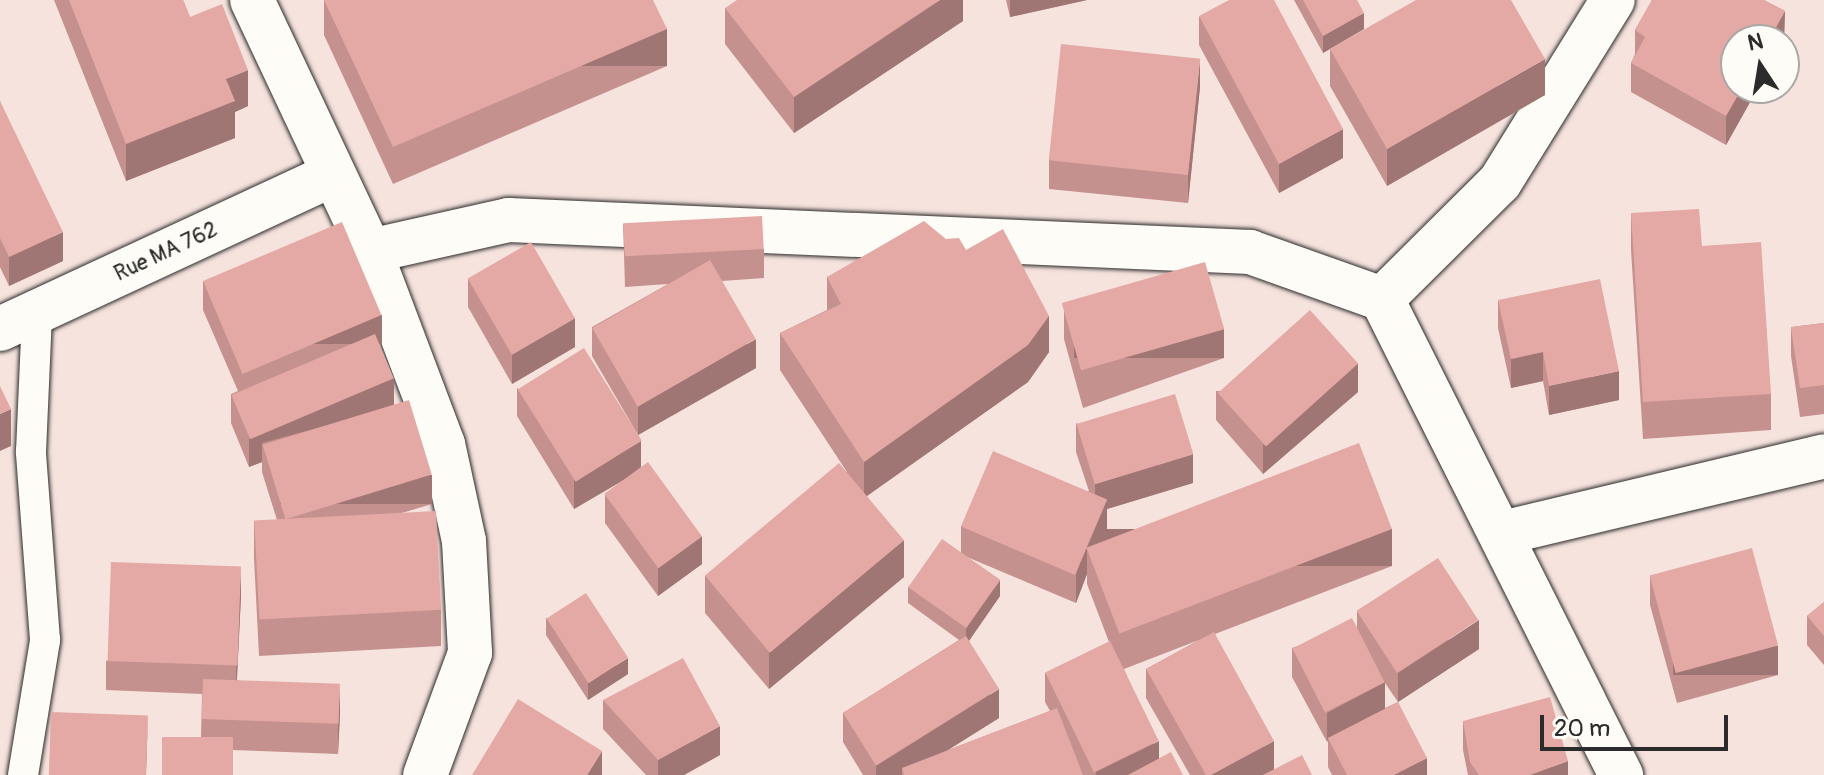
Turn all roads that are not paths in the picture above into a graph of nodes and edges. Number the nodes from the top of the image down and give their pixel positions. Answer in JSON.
{"nodes":[{"id":1,"x":252,"y":0,"type":"edge"},
{"id":2,"x":1613,"y":0,"type":"edge"},
{"id":3,"x":332,"y":175,"type":"junction"},
{"id":4,"x":370,"y":251,"type":"junction"},
{"id":5,"x":1382,"y":299,"type":"junction"},
{"id":6,"x":18,"y":321,"type":"edge"},
{"id":7,"x":1824,"y":456,"type":"edge"},
{"id":8,"x":1502,"y":533,"type":"junction"},
{"id":9,"x":23,"y":775,"type":"edge"},
{"id":10,"x":425,"y":775,"type":"edge"},
{"id":11,"x":1621,"y":775,"type":"edge"}],
"edges":[{"from":1,"to":3,"type":"street"},
{"from":2,"to":5,"type":"street"},
{"from":3,"to":4,"type":"street"},
{"from":3,"to":6,"type":"street","name":"Rue MA 762"},
{"from":4,"to":5,"type":"street"},
{"from":4,"to":10,"type":"street"},
{"from":5,"to":8,"type":"street"},
{"from":6,"to":9,"type":"lane"},
{"from":7,"to":8,"type":"street"},
{"from":8,"to":11,"type":"street"}]}
